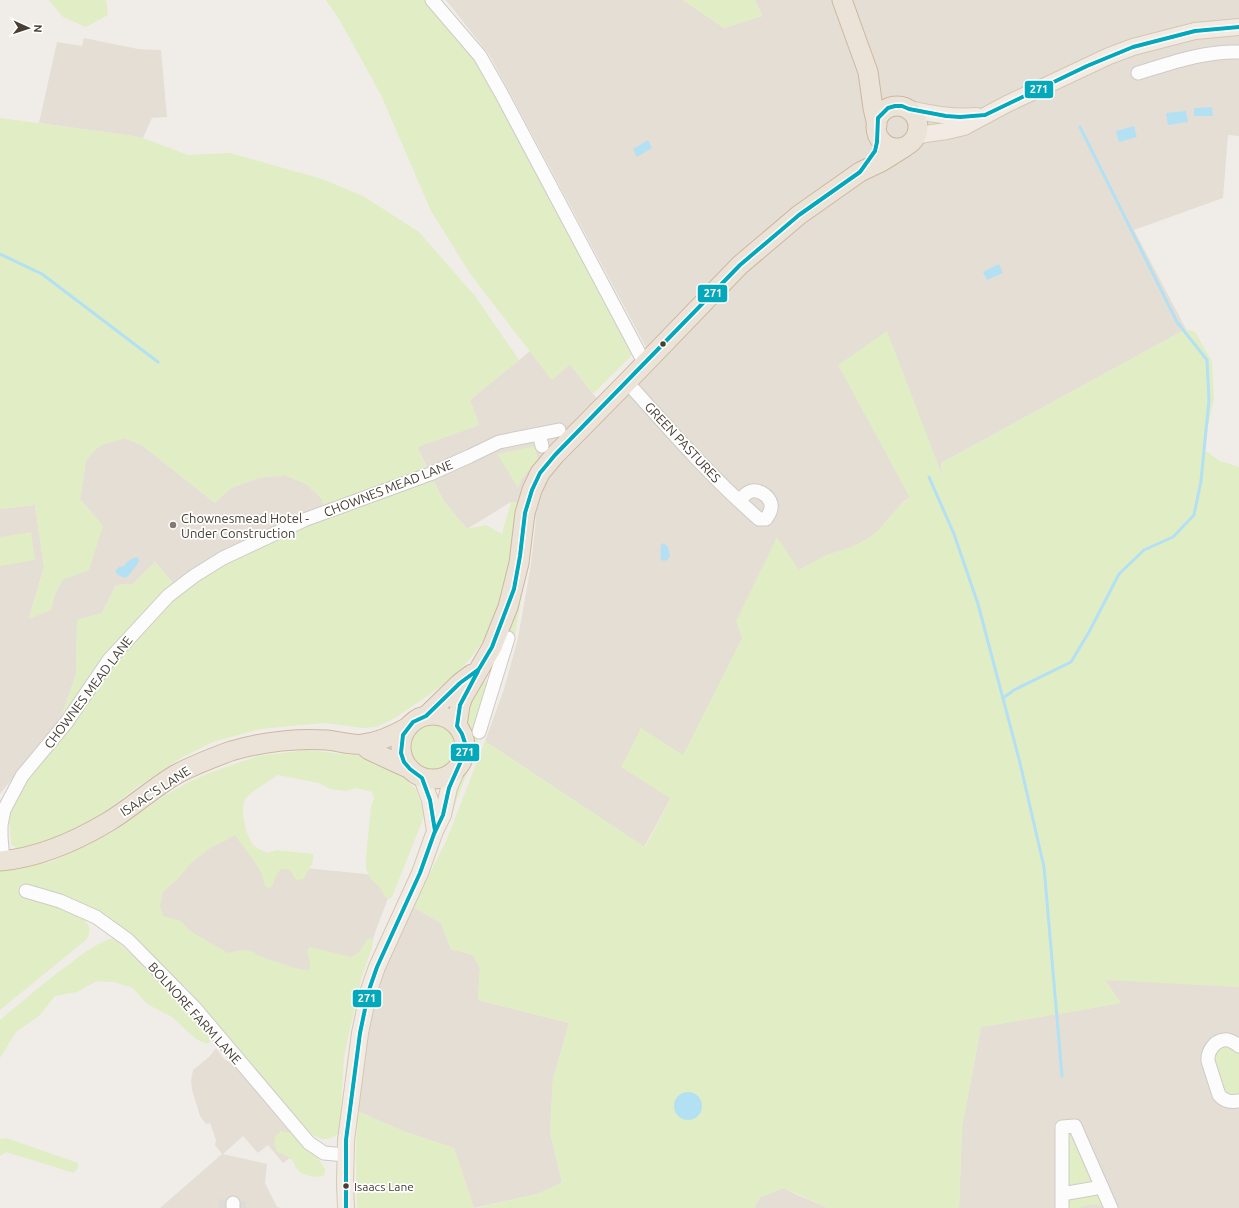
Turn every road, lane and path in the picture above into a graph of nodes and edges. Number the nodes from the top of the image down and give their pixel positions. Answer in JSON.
{"nodes":[{"id":1,"x":432,"y":0,"type":"edge"},
{"id":2,"x":842,"y":0,"type":"edge"},
{"id":3,"x":1239,"y":27,"type":"edge"},
{"id":4,"x":1239,"y":52,"type":"edge"},
{"id":5,"x":868,"y":72,"type":"junction"},
{"id":6,"x":1138,"y":73,"type":"dead end"},
{"id":7,"x":906,"y":108,"type":"junction"},
{"id":8,"x":985,"y":115,"type":"junction"},
{"id":9,"x":877,"y":128,"type":"junction"},
{"id":10,"x":910,"y":142,"type":"junction"},
{"id":11,"x":860,"y":172,"type":"junction"},
{"id":12,"x":646,"y":364,"type":"junction"},
{"id":13,"x":627,"y":382,"type":"junction"},
{"id":14,"x":559,"y":430,"type":"dead end"},
{"id":15,"x":739,"y":501,"type":"dead end"},
{"id":16,"x":508,"y":638,"type":"dead end"},
{"id":17,"x":479,"y":669,"type":"junction"},
{"id":18,"x":496,"y":680,"type":"junction"},
{"id":19,"x":426,"y":716,"type":"junction"},
{"id":20,"x":457,"y":726,"type":"junction"},
{"id":21,"x":408,"y":727,"type":"junction"},
{"id":22,"x":479,"y":732,"type":"dead end"},
{"id":23,"x":363,"y":745,"type":"junction"},
{"id":24,"x":456,"y":769,"type":"junction"},
{"id":25,"x":416,"y":774,"type":"junction"},
{"id":26,"x":435,"y":831,"type":"junction"},
{"id":27,"x":2,"y":861,"type":"edge"},
{"id":28,"x":26,"y":891,"type":"dead end"},
{"id":29,"x":1239,"y":1046,"type":"edge"},
{"id":30,"x":1239,"y":1101,"type":"edge"},
{"id":31,"x":345,"y":1155,"type":"junction"},
{"id":32,"x":1102,"y":1187,"type":"junction"},
{"id":33,"x":1062,"y":1194,"type":"junction"},
{"id":34,"x":346,"y":1208,"type":"edge"},
{"id":35,"x":1062,"y":1208,"type":"edge"},
{"id":36,"x":1111,"y":1208,"type":"edge"}],
"edges":[{"from":1,"to":12,"type":"street"},
{"from":2,"to":5,"type":"highway"},
{"from":3,"to":8,"type":"main road"},
{"from":4,"to":6,"type":"street"},
{"from":5,"to":7,"type":"highway"},
{"from":5,"to":9,"type":"highway"},
{"from":7,"to":8,"type":"main road"},
{"from":7,"to":9,"type":"highway"},
{"from":7,"to":10,"type":"highway"},
{"from":8,"to":10,"type":"main road"},
{"from":9,"to":10,"type":"highway"},
{"from":9,"to":11,"type":"highway"},
{"from":10,"to":11,"type":"highway"},
{"from":11,"to":12,"type":"highway"},
{"from":12,"to":13,"type":"highway"},
{"from":13,"to":15,"type":"street","name":"GREEN PASTURES"},
{"from":13,"to":17,"type":"highway"},
{"from":14,"to":27,"type":"street","name":"CHOWNES MEAD LANE"},
{"from":16,"to":18,"type":"street"},
{"from":17,"to":18,"type":"street"},
{"from":17,"to":19,"type":"highway"},
{"from":17,"to":20,"type":"highway"},
{"from":18,"to":22,"type":"street"},
{"from":19,"to":20,"type":"highway"},
{"from":19,"to":21,"type":"highway"},
{"from":20,"to":24,"type":"highway"},
{"from":21,"to":23,"type":"highway","name":"ISAAC'S LANE"},
{"from":21,"to":25,"type":"highway"},
{"from":23,"to":25,"type":"highway","name":"ISAAC'S LANE"},
{"from":23,"to":27,"type":"highway","name":"ISAAC'S LANE"},
{"from":24,"to":25,"type":"highway"},
{"from":24,"to":26,"type":"main road"},
{"from":25,"to":26,"type":"main road"},
{"from":26,"to":31,"type":"main road"},
{"from":28,"to":31,"type":"street","name":"BOLNORE FARM LANE"},
{"from":29,"to":30,"type":"street"},
{"from":31,"to":34,"type":"main road"},
{"from":32,"to":33,"type":"street"},
{"from":32,"to":33,"type":"street"},
{"from":32,"to":36,"type":"street"},
{"from":33,"to":35,"type":"street"}]}
